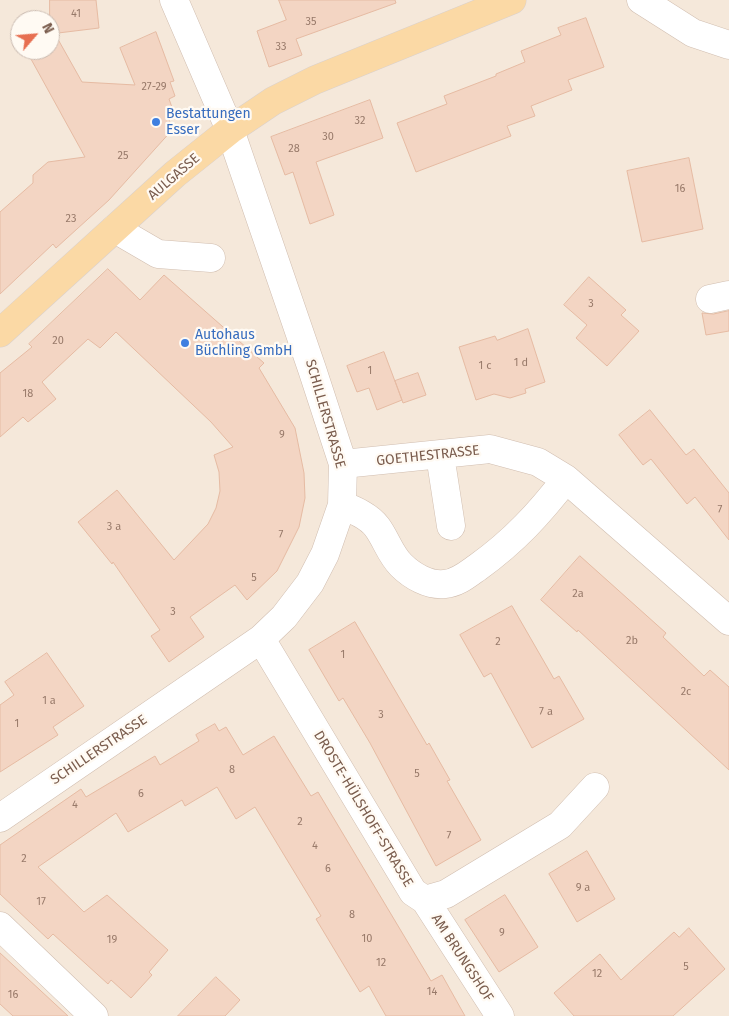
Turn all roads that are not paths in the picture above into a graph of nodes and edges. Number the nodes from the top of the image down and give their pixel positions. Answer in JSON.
{"nodes":[{"id":1,"x":174,"y":0,"type":"edge"},
{"id":2,"x":512,"y":0,"type":"edge"},
{"id":3,"x":641,"y":0,"type":"edge"},
{"id":4,"x":729,"y":45,"type":"edge"},
{"id":5,"x":230,"y":130,"type":"junction"},
{"id":6,"x":115,"y":229,"type":"junction"},
{"id":7,"x":212,"y":258,"type":"dead end"},
{"id":8,"x":0,"y":333,"type":"edge"},
{"id":9,"x":440,"y":455,"type":"junction"},
{"id":10,"x":343,"y":464,"type":"junction"},
{"id":11,"x":566,"y":479,"type":"junction"},
{"id":12,"x":342,"y":505,"type":"junction"},
{"id":13,"x":451,"y":526,"type":"dead end"},
{"id":14,"x":729,"y":621,"type":"edge"},
{"id":15,"x":261,"y":639,"type":"junction"},
{"id":16,"x":595,"y":786,"type":"dead end"},
{"id":17,"x":0,"y":818,"type":"edge"},
{"id":18,"x":425,"y":900,"type":"junction"},
{"id":19,"x":0,"y":926,"type":"edge"},
{"id":20,"x":94,"y":1016,"type":"edge"},
{"id":21,"x":500,"y":1016,"type":"edge"}],
"edges":[{"from":1,"to":5,"type":"street","name":"SCHILLERSTRASSE"},
{"from":2,"to":5,"type":"main road","name":"AULGASSE"},
{"from":3,"to":4,"type":"street"},
{"from":5,"to":6,"type":"main road","name":"AULGASSE"},
{"from":5,"to":10,"type":"street","name":"SCHILLERSTRASSE"},
{"from":6,"to":7,"type":"street"},
{"from":6,"to":8,"type":"main road","name":"AULGASSE"},
{"from":9,"to":10,"type":"street","name":"GOETHESTRASSE"},
{"from":9,"to":11,"type":"street","name":"GOETHESTRASSE"},
{"from":9,"to":13,"type":"street"},
{"from":10,"to":12,"type":"street","name":"SCHILLERSTRASSE"},
{"from":11,"to":12,"type":"street"},
{"from":11,"to":14,"type":"street","name":"GOETHESTRASSE"},
{"from":12,"to":15,"type":"street","name":"SCHILLERSTRASSE"},
{"from":15,"to":17,"type":"street","name":"SCHILLERSTRASSE"},
{"from":15,"to":18,"type":"street","name":"DROSTE-HÜLSHOFF-STRASSE"},
{"from":16,"to":18,"type":"street","name":"DROSTE-HÜLSHOFF-STRASSE"},
{"from":18,"to":21,"type":"street","name":"AM BRUNGSHOF"},
{"from":19,"to":20,"type":"street"}]}
